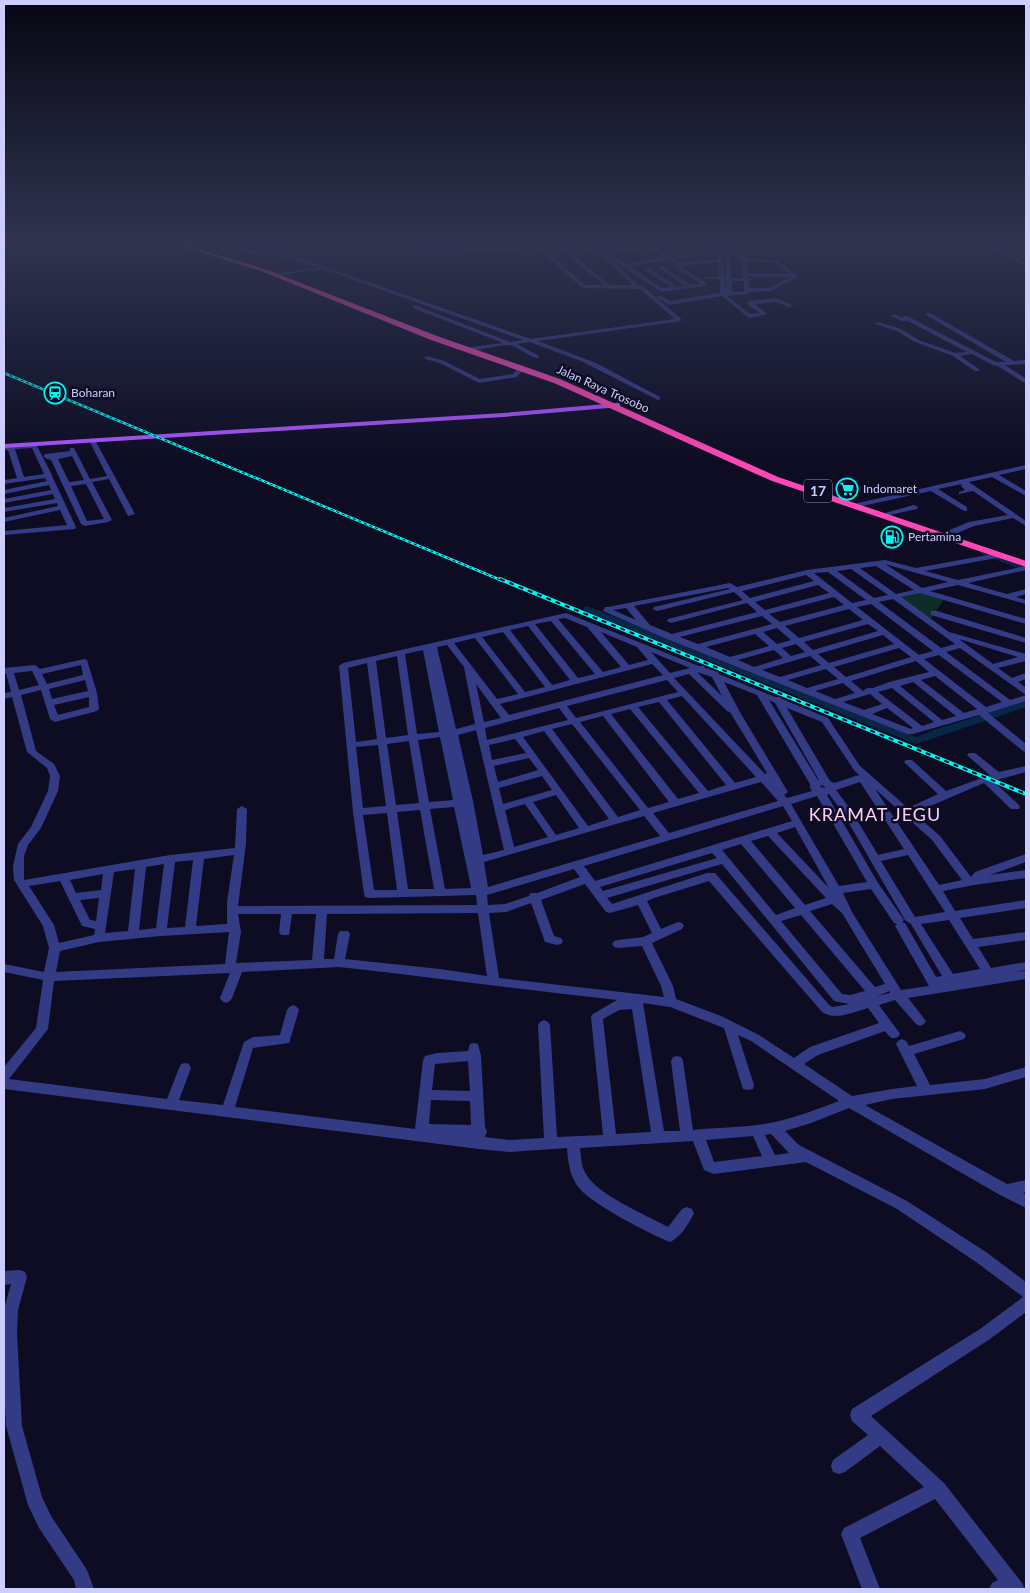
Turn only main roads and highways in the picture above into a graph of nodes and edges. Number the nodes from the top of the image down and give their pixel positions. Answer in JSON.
{"nodes":[{"id":1,"x":381,"y":315,"type":"edge"},
{"id":2,"x":384,"y":315,"type":"edge"},
{"id":3,"x":469,"y":349,"type":"junction"},
{"id":4,"x":610,"y":407,"type":"junction"},
{"id":5,"x":6,"y":447,"type":"edge"},
{"id":6,"x":945,"y":535,"type":"junction"},
{"id":7,"x":1026,"y":566,"type":"edge"}],
"edges":[{"from":1,"to":3,"type":"highway","name":"Jalan Raya Trosobo","number":"17"},
{"from":2,"to":3,"type":"highway","name":"Jalan Raya Trosobo","number":"17"},
{"from":3,"to":4,"type":"highway","name":"Jalan Raya Trosobo","number":"17"},
{"from":3,"to":4,"type":"highway","name":"Jalan Raya Trosobo","number":"17"},
{"from":4,"to":5,"type":"main road"},
{"from":4,"to":6,"type":"highway","name":"Jalan Raya Trosobo","number":"17"},
{"from":4,"to":6,"type":"highway","name":"Jalan Raya Trosobo","number":"17"},
{"from":6,"to":7,"type":"highway","name":"Jalan Raya Trosobo","number":"17"},
{"from":6,"to":7,"type":"highway","name":"Jalan Raya Trosobo","number":"17"}]}
